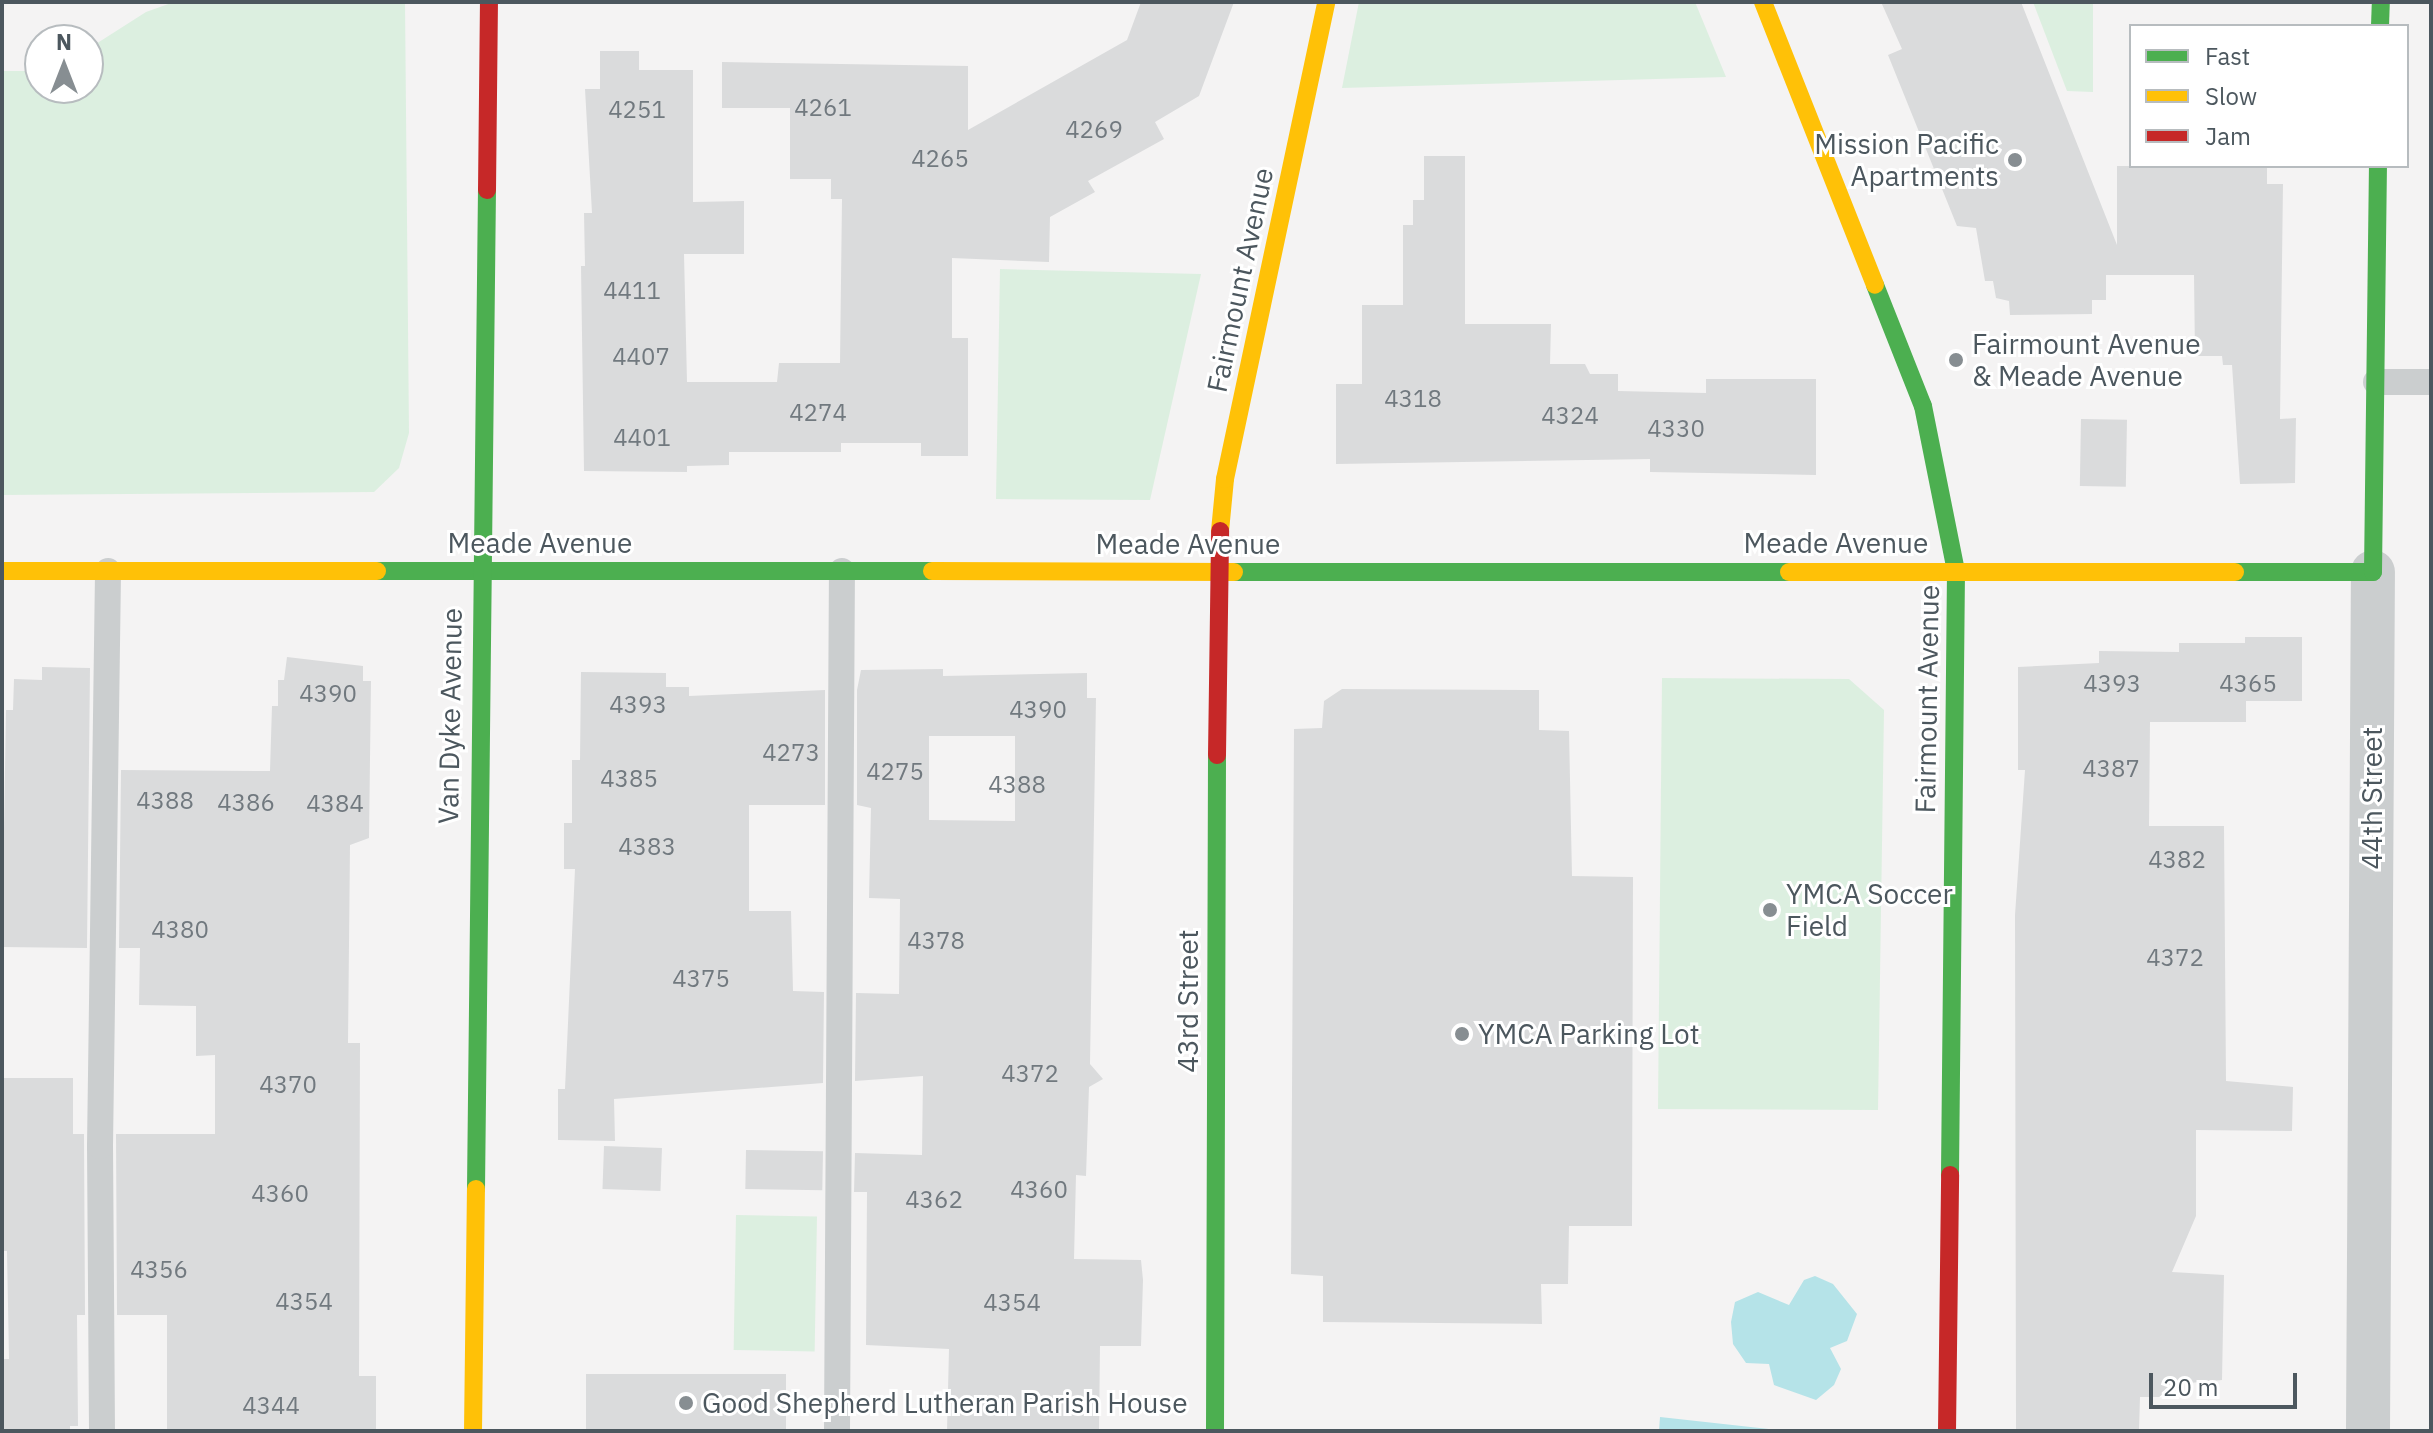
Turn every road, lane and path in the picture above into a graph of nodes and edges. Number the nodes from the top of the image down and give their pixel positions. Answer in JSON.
{"nodes":[{"id":1,"x":489,"y":2,"type":"edge"},
{"id":2,"x":1326,"y":2,"type":"edge"},
{"id":3,"x":1763,"y":2,"type":"edge"},
{"id":4,"x":2381,"y":2,"type":"edge"},
{"id":5,"x":2380,"y":24,"type":"edge"},
{"id":6,"x":2378,"y":168,"type":"edge"},
{"id":7,"x":2376,"y":382,"type":"junction"},
{"id":8,"x":2431,"y":382,"type":"edge"},
{"id":9,"x":2,"y":571,"type":"edge"},
{"id":10,"x":108,"y":571,"type":"junction"},
{"id":11,"x":481,"y":571,"type":"junction"},
{"id":12,"x":842,"y":571,"type":"junction"},
{"id":13,"x":1217,"y":571,"type":"junction"},
{"id":14,"x":1956,"y":571,"type":"junction"},
{"id":15,"x":2373,"y":572,"type":"junction"},
{"id":16,"x":102,"y":1431,"type":"edge"},
{"id":17,"x":473,"y":1431,"type":"edge"},
{"id":18,"x":837,"y":1431,"type":"edge"},
{"id":19,"x":1215,"y":1431,"type":"edge"},
{"id":20,"x":1947,"y":1431,"type":"edge"},
{"id":21,"x":2368,"y":1431,"type":"edge"}],
"edges":[{"from":1,"to":11,"type":"main road","name":"Van Dyke Avenue"},
{"from":2,"to":13,"type":"main road","name":"Fairmount Avenue"},
{"from":3,"to":14,"type":"main road","name":"Fairmount Avenue"},
{"from":4,"to":5,"type":"main road"},
{"from":6,"to":7,"type":"main road","name":"44th Street"},
{"from":7,"to":8,"type":"lane"},
{"from":7,"to":15,"type":"main road","name":"44th Street"},
{"from":9,"to":10,"type":"main road","name":"Meade Avenue"},
{"from":10,"to":11,"type":"main road","name":"Meade Avenue"},
{"from":10,"to":16,"type":"lane"},
{"from":11,"to":12,"type":"main road","name":"Meade Avenue"},
{"from":11,"to":17,"type":"main road","name":"Van Dyke Avenue"},
{"from":12,"to":13,"type":"main road","name":"Meade Avenue"},
{"from":12,"to":18,"type":"lane"},
{"from":13,"to":14,"type":"main road","name":"Meade Avenue"},
{"from":13,"to":19,"type":"main road","name":"43rd Street"},
{"from":14,"to":15,"type":"main road","name":"Meade Avenue"},
{"from":14,"to":20,"type":"main road","name":"Fairmount Avenue"},
{"from":15,"to":21,"type":"street","name":"44th Street"}]}
